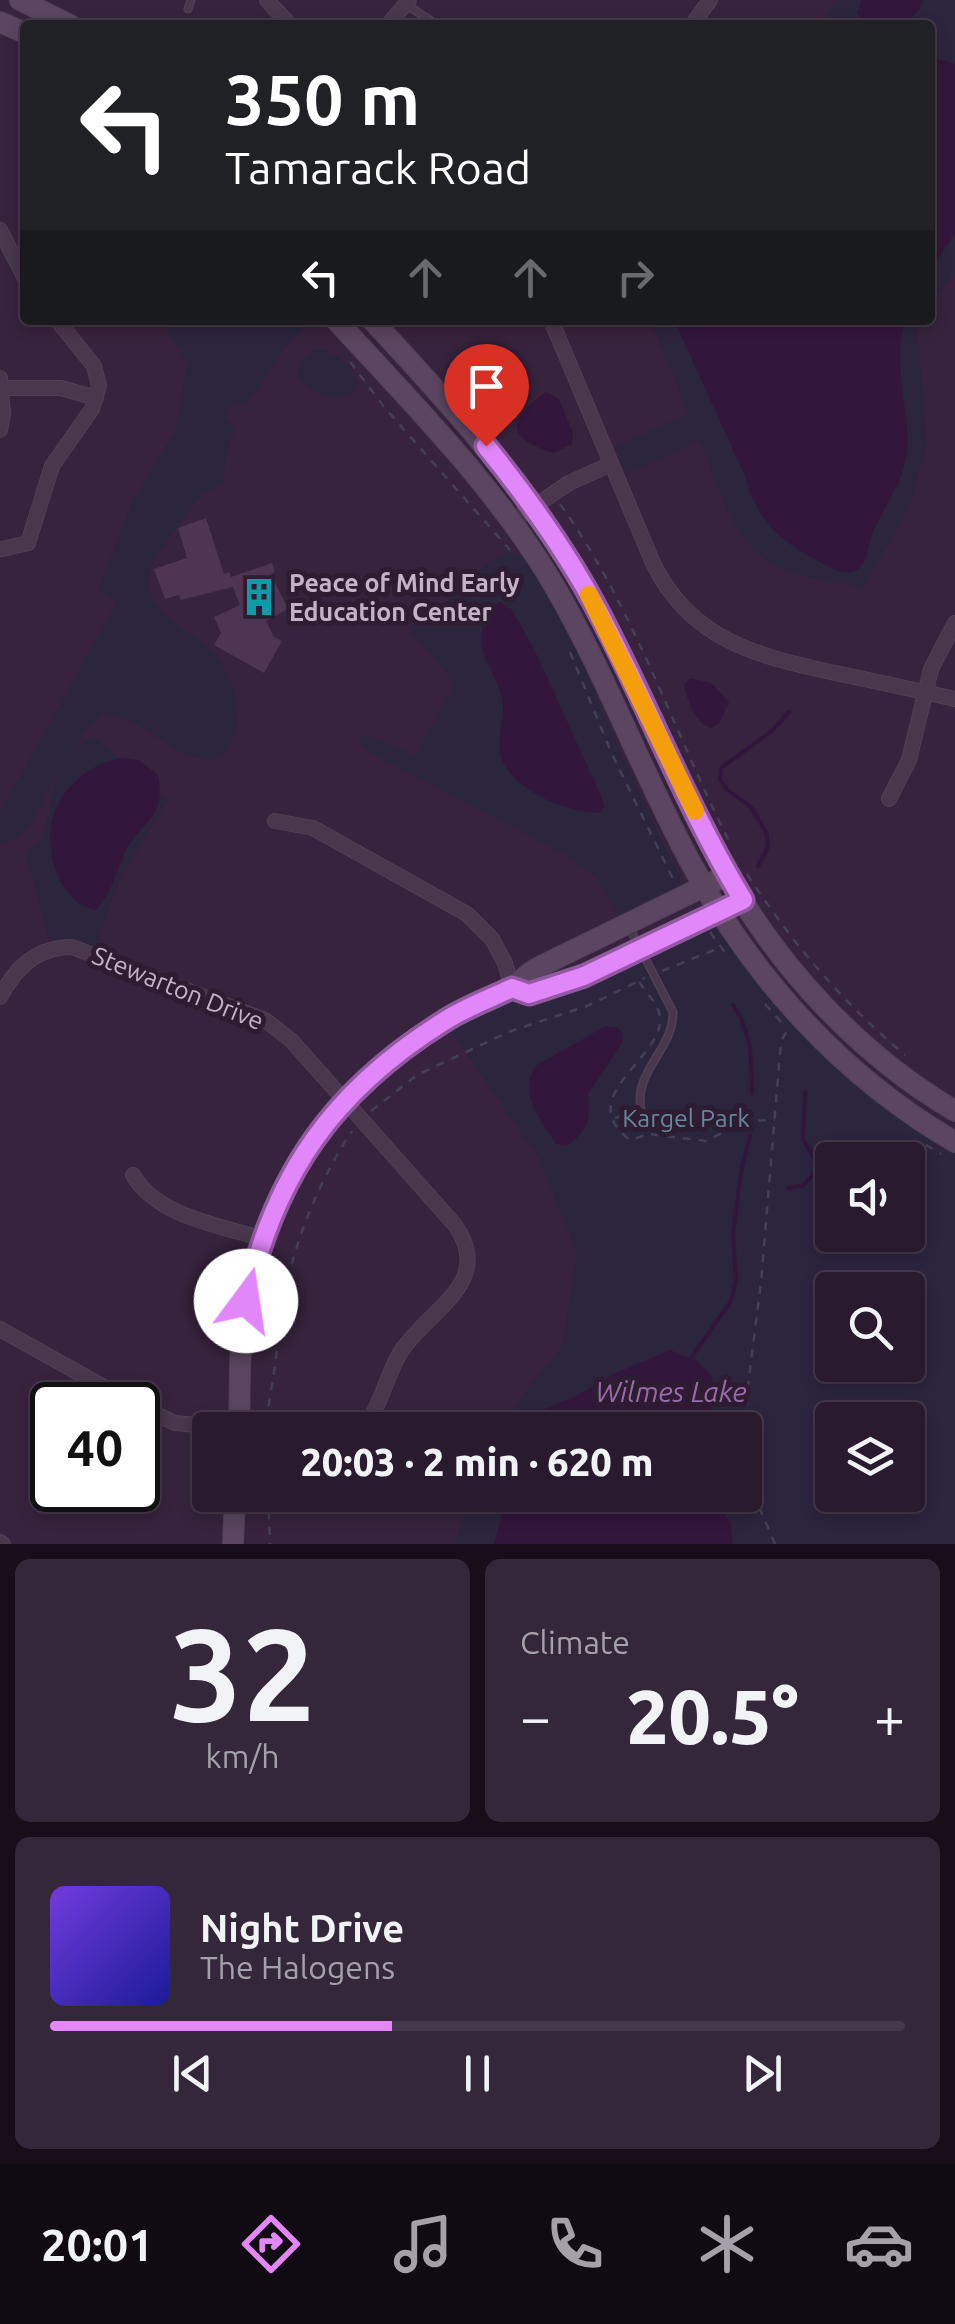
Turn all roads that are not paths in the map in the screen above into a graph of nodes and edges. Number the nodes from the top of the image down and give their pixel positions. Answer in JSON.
{"nodes":[{"id":1,"x":20,"y":0,"type":"edge"},
{"id":2,"x":191,"y":0,"type":"edge"},
{"id":3,"x":267,"y":0,"type":"edge"},
{"id":4,"x":406,"y":1,"type":"edge"},
{"id":5,"x":188,"y":9,"type":"dead end"},
{"id":6,"x":60,"y":20,"type":"edge"},
{"id":7,"x":285,"y":20,"type":"edge"},
{"id":8,"x":431,"y":20,"type":"edge"},
{"id":9,"x":0,"y":230,"type":"edge"},
{"id":10,"x":20,"y":268,"type":"edge"},
{"id":11,"x":61,"y":325,"type":"edge"},
{"id":12,"x":377,"y":325,"type":"edge"},
{"id":13,"x":553,"y":325,"type":"edge"},
{"id":14,"x":332,"y":328,"type":"edge"},
{"id":15,"x":1,"y":383,"type":"edge"},
{"id":16,"x":96,"y":398,"type":"junction"},
{"id":17,"x":0,"y":430,"type":"edge"},
{"id":18,"x":610,"y":464,"type":"junction"},
{"id":19,"x":534,"y":507,"type":"junction"},
{"id":20,"x":510,"y":522,"type":"junction"},
{"id":21,"x":2,"y":549,"type":"edge"},
{"id":22,"x":955,"y":623,"type":"edge"},
{"id":23,"x":924,"y":692,"type":"junction"},
{"id":24,"x":955,"y":699,"type":"edge"},
{"id":25,"x":890,"y":799,"type":"dead end"},
{"id":26,"x":274,"y":821,"type":"dead end"},
{"id":27,"x":734,"y":869,"type":"junction"},
{"id":28,"x":705,"y":887,"type":"junction"},
{"id":29,"x":743,"y":900,"type":"junction"},
{"id":30,"x":719,"y":912,"type":"junction"},
{"id":31,"x":628,"y":926,"type":"junction"},
{"id":32,"x":640,"y":952,"type":"junction"},
{"id":33,"x":512,"y":988,"type":"junction"},
{"id":34,"x":0,"y":997,"type":"edge"},
{"id":35,"x":345,"y":1102,"type":"junction"},
{"id":36,"x":641,"y":1110,"type":"road end"},
{"id":37,"x":955,"y":1112,"type":"edge"},
{"id":38,"x":955,"y":1142,"type":"edge"},
{"id":39,"x":134,"y":1175,"type":"dead end"},
{"id":40,"x":262,"y":1240,"type":"junction"},
{"id":41,"x":0,"y":1329,"type":"edge"},
{"id":42,"x":96,"y":1382,"type":"edge"},
{"id":43,"x":239,"y":1412,"type":"edge"},
{"id":44,"x":373,"y":1412,"type":"edge"},
{"id":45,"x":160,"y":1416,"type":"edge"},
{"id":46,"x":192,"y":1425,"type":"edge"},
{"id":47,"x":234,"y":1512,"type":"edge"},
{"id":48,"x":233,"y":1544,"type":"edge"}],
"edges":[{"from":1,"to":6,"type":"street"},
{"from":2,"to":5,"type":"lane"},
{"from":3,"to":7,"type":"street"},
{"from":4,"to":8,"type":"lane"},
{"from":9,"to":10,"type":"street"},
{"from":11,"to":16,"type":"street"},
{"from":12,"to":19,"type":"street"},
{"from":13,"to":18,"type":"street"},
{"from":14,"to":20,"type":"street"},
{"from":15,"to":16,"type":"street"},
{"from":15,"to":17,"type":"street"},
{"from":16,"to":21,"type":"street"},
{"from":18,"to":19,"type":"street"},
{"from":18,"to":23,"type":"street"},
{"from":19,"to":20,"type":"street"},
{"from":19,"to":27,"type":"street"},
{"from":20,"to":28,"type":"street"},
{"from":22,"to":23,"type":"street"},
{"from":23,"to":24,"type":"street"},
{"from":23,"to":25,"type":"street"},
{"from":26,"to":33,"type":"street"},
{"from":27,"to":28,"type":"street"},
{"from":27,"to":29,"type":"street"},
{"from":28,"to":30,"type":"street"},
{"from":28,"to":31,"type":"street"},
{"from":29,"to":30,"type":"street"},
{"from":29,"to":37,"type":"street"},
{"from":30,"to":32,"type":"street"},
{"from":30,"to":38,"type":"street"},
{"from":31,"to":32,"type":"lane"},
{"from":31,"to":33,"type":"street"},
{"from":32,"to":33,"type":"street"},
{"from":32,"to":36,"type":"lane"},
{"from":33,"to":35,"type":"street"},
{"from":34,"to":35,"type":"street","name":"Stewarton Drive"},
{"from":35,"to":40,"type":"street"},
{"from":35,"to":44,"type":"street","name":"Stewarton Drive"},
{"from":39,"to":40,"type":"street"},
{"from":40,"to":43,"type":"street"},
{"from":41,"to":42,"type":"street"},
{"from":45,"to":46,"type":"street"},
{"from":47,"to":48,"type":"street"}]}
